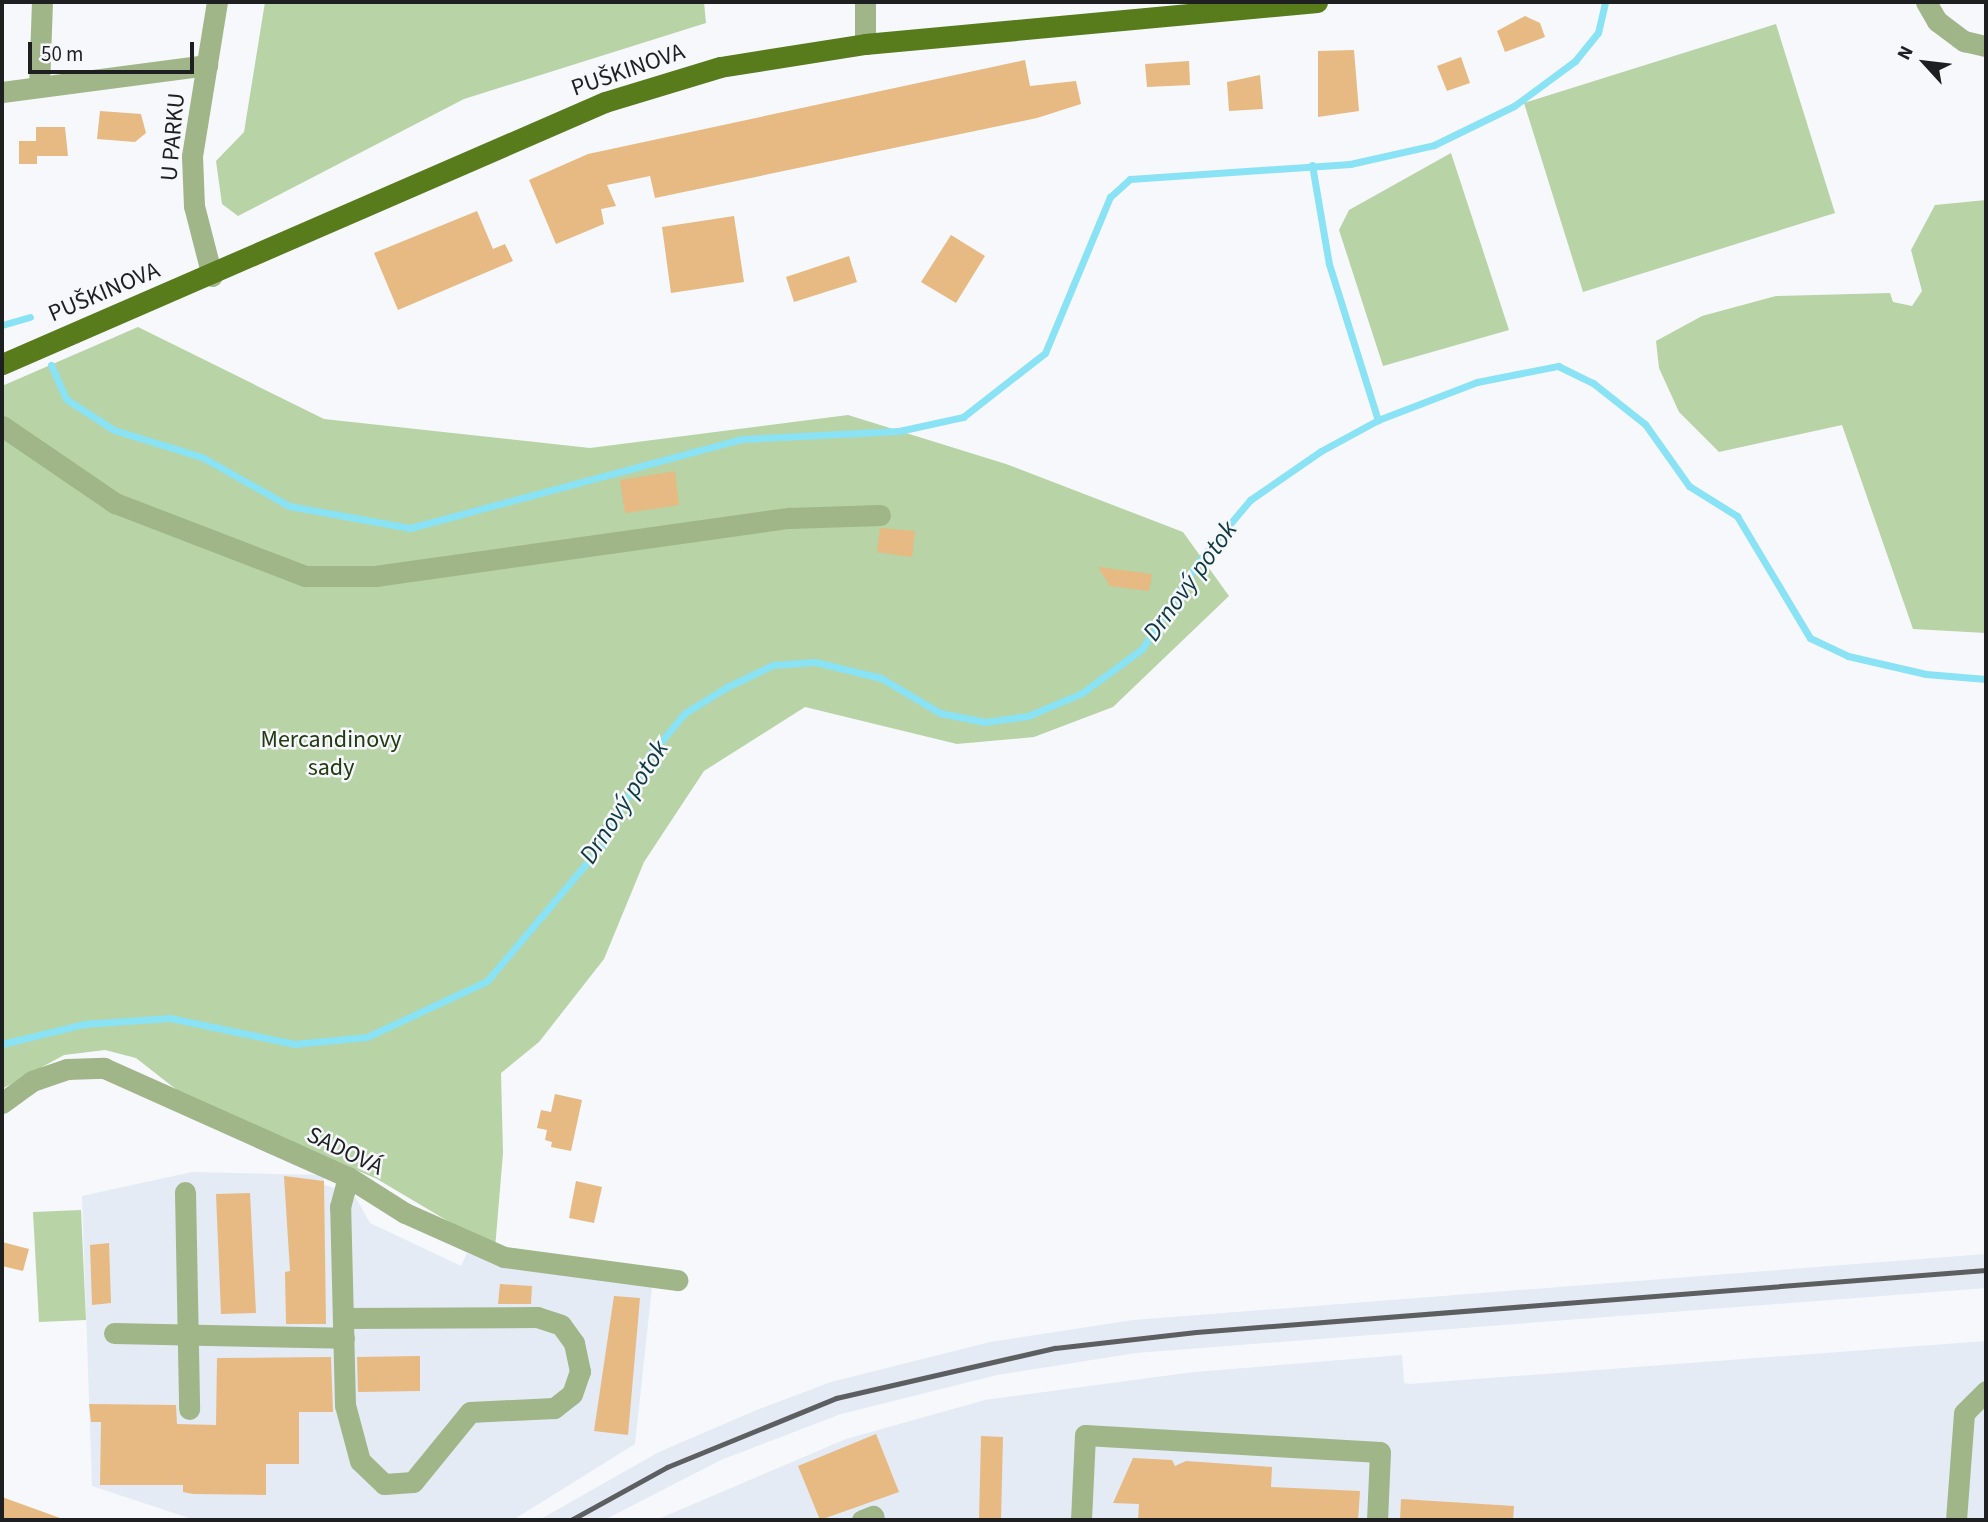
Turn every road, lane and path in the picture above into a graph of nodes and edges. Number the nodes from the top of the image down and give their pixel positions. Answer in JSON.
{"nodes":[{"id":1,"x":42,"y":2,"type":"edge"},
{"id":2,"x":217,"y":2,"type":"edge"},
{"id":3,"x":865,"y":2,"type":"edge"},
{"id":4,"x":1317,"y":2,"type":"edge"},
{"id":5,"x":1926,"y":2,"type":"edge"},
{"id":6,"x":865,"y":44,"type":"junction"},
{"id":7,"x":1986,"y":46,"type":"edge"},
{"id":8,"x":206,"y":65,"type":"junction"},
{"id":9,"x":39,"y":87,"type":"junction"},
{"id":10,"x":2,"y":92,"type":"edge"},
{"id":11,"x":212,"y":276,"type":"junction"},
{"id":12,"x":2,"y":364,"type":"edge"},
{"id":13,"x":2,"y":426,"type":"edge"},
{"id":14,"x":880,"y":515,"type":"dead end"},
{"id":15,"x":2,"y":1103,"type":"edge"},
{"id":16,"x":348,"y":1177,"type":"junction"},
{"id":17,"x":185,"y":1192,"type":"dead end"},
{"id":18,"x":677,"y":1280,"type":"dead end"},
{"id":19,"x":344,"y":1328,"type":"junction"},
{"id":20,"x":114,"y":1333,"type":"dead end"},
{"id":21,"x":188,"y":1335,"type":"junction"},
{"id":22,"x":1986,"y":1391,"type":"edge"},
{"id":23,"x":189,"y":1409,"type":"dead end"},
{"id":24,"x":862,"y":1520,"type":"edge"},
{"id":25,"x":874,"y":1520,"type":"edge"},
{"id":26,"x":1081,"y":1520,"type":"edge"},
{"id":27,"x":1377,"y":1520,"type":"edge"},
{"id":28,"x":1956,"y":1520,"type":"edge"}],
"edges":[{"from":1,"to":9,"type":"street"},
{"from":2,"to":8,"type":"street","name":"U PARKU"},
{"from":3,"to":6,"type":"street"},
{"from":4,"to":6,"type":"main road","name":"PUŠKINOVA"},
{"from":5,"to":7,"type":"street"},
{"from":6,"to":11,"type":"main road","name":"PUŠKINOVA"},
{"from":8,"to":9,"type":"street"},
{"from":8,"to":11,"type":"street","name":"U PARKU"},
{"from":9,"to":10,"type":"street"},
{"from":11,"to":12,"type":"main road","name":"PUŠKINOVA"},
{"from":13,"to":14,"type":"street"},
{"from":15,"to":16,"type":"street","name":"SADOVÁ"},
{"from":16,"to":18,"type":"street","name":"SADOVÁ"},
{"from":16,"to":19,"type":"street"},
{"from":17,"to":21,"type":"street"},
{"from":19,"to":19,"type":"street"},
{"from":19,"to":21,"type":"street"},
{"from":20,"to":21,"type":"street"},
{"from":21,"to":23,"type":"street"},
{"from":22,"to":28,"type":"street"},
{"from":24,"to":25,"type":"street"},
{"from":26,"to":27,"type":"street"}]}
